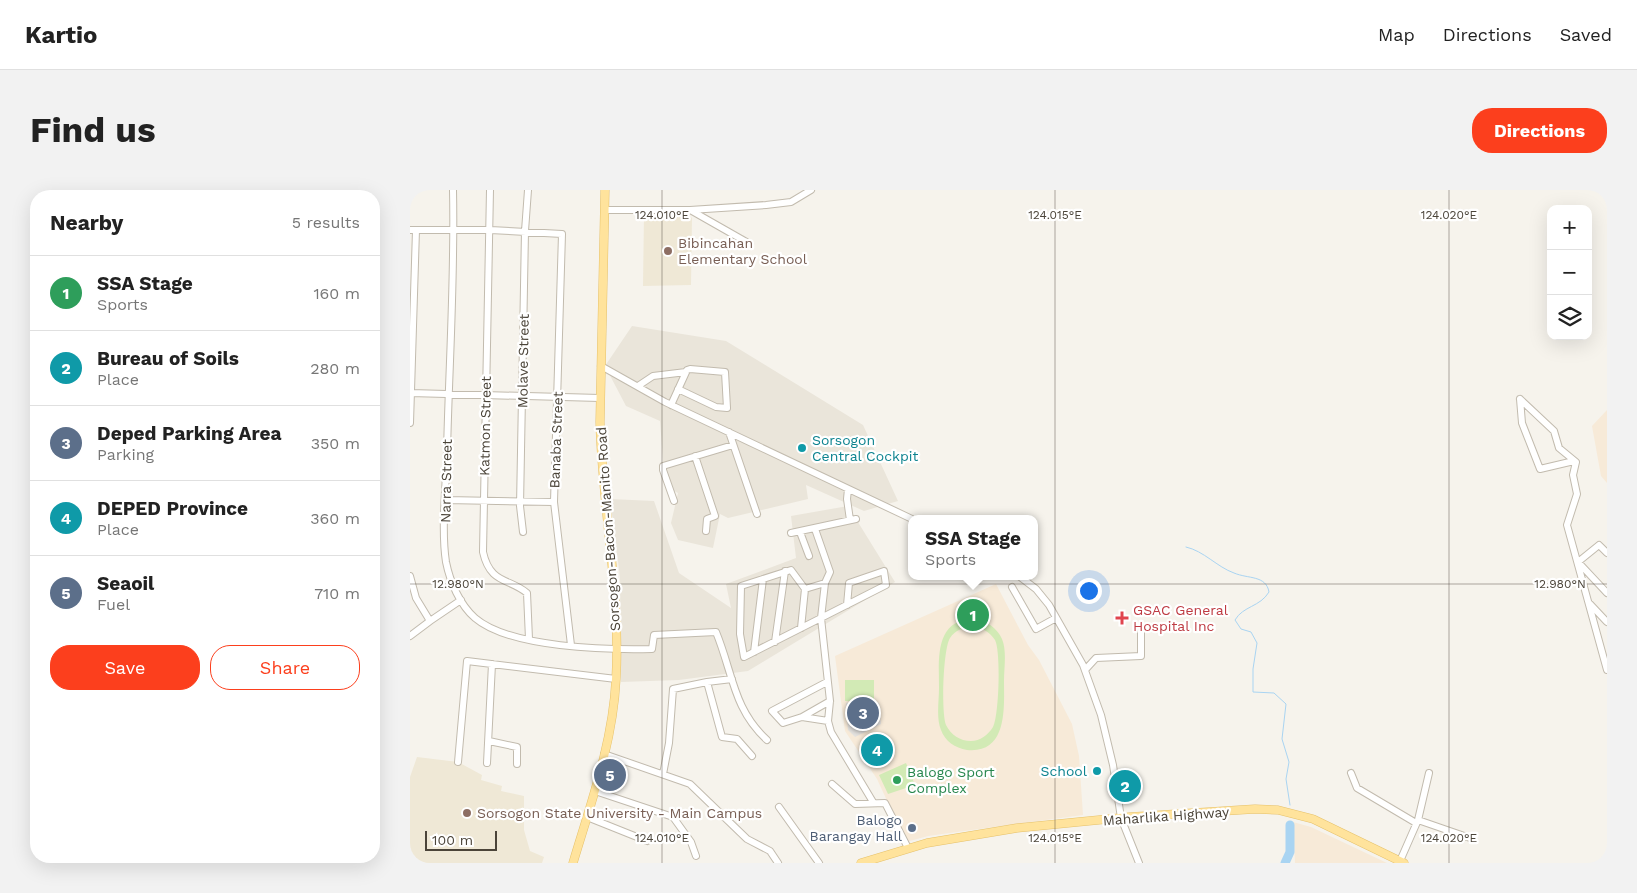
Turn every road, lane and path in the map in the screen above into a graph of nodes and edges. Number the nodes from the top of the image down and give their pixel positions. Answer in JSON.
{"nodes":[{"id":1,"x":454,"y":190,"type":"edge"},
{"id":2,"x":490,"y":190,"type":"edge"},
{"id":3,"x":528,"y":190,"type":"edge"},
{"id":4,"x":605,"y":190,"type":"edge"},
{"id":5,"x":811,"y":190,"type":"edge"},
{"id":6,"x":604,"y":210,"type":"junction"},
{"id":7,"x":690,"y":210,"type":"junction"},
{"id":8,"x":413,"y":230,"type":"edge"},
{"id":9,"x":454,"y":230,"type":"junction"},
{"id":10,"x":490,"y":230,"type":"junction"},
{"id":11,"x":525,"y":231,"type":"junction"},
{"id":12,"x":750,"y":244,"type":"dead end"},
{"id":13,"x":601,"y":366,"type":"junction"},
{"id":14,"x":686,"y":372,"type":"junction"},
{"id":15,"x":638,"y":386,"type":"junction"},
{"id":16,"x":678,"y":389,"type":"junction"},
{"id":17,"x":410,"y":393,"type":"edge"},
{"id":18,"x":448,"y":394,"type":"junction"},
{"id":19,"x":486,"y":394,"type":"junction"},
{"id":20,"x":522,"y":396,"type":"junction"},
{"id":21,"x":558,"y":397,"type":"junction"},
{"id":22,"x":600,"y":398,"type":"junction"},
{"id":23,"x":671,"y":405,"type":"junction"},
{"id":24,"x":410,"y":424,"type":"edge"},
{"id":25,"x":729,"y":432,"type":"junction"},
{"id":26,"x":733,"y":445,"type":"junction"},
{"id":27,"x":695,"y":456,"type":"junction"},
{"id":28,"x":1574,"y":461,"type":"junction"},
{"id":29,"x":848,"y":490,"type":"junction"},
{"id":30,"x":446,"y":500,"type":"junction"},
{"id":31,"x":483,"y":501,"type":"junction"},
{"id":32,"x":674,"y":501,"type":"dead end"},
{"id":33,"x":520,"y":502,"type":"junction"},
{"id":34,"x":554,"y":502,"type":"junction"},
{"id":35,"x":757,"y":514,"type":"dead end"},
{"id":36,"x":908,"y":517,"type":"edge"},
{"id":37,"x":815,"y":529,"type":"junction"},
{"id":38,"x":706,"y":531,"type":"dead end"},
{"id":39,"x":523,"y":532,"type":"dead end"},
{"id":40,"x":800,"y":532,"type":"junction"},
{"id":41,"x":791,"y":533,"type":"dead end"},
{"id":42,"x":1607,"y":553,"type":"edge"},
{"id":43,"x":809,"y":556,"type":"dead end"},
{"id":44,"x":1578,"y":562,"type":"junction"},
{"id":45,"x":785,"y":571,"type":"junction"},
{"id":46,"x":410,"y":576,"type":"edge"},
{"id":47,"x":763,"y":580,"type":"junction"},
{"id":48,"x":1024,"y":580,"type":"edge"},
{"id":49,"x":825,"y":583,"type":"junction"},
{"id":50,"x":1012,"y":587,"type":"dead end"},
{"id":51,"x":805,"y":589,"type":"junction"},
{"id":52,"x":1607,"y":593,"type":"edge"},
{"id":53,"x":461,"y":600,"type":"junction"},
{"id":54,"x":1589,"y":603,"type":"junction"},
{"id":55,"x":848,"y":605,"type":"junction"},
{"id":56,"x":821,"y":618,"type":"junction"},
{"id":57,"x":1056,"y":618,"type":"junction"},
{"id":58,"x":430,"y":621,"type":"junction"},
{"id":59,"x":1607,"y":622,"type":"edge"},
{"id":60,"x":801,"y":628,"type":"junction"},
{"id":61,"x":1141,"y":631,"type":"dead end"},
{"id":62,"x":410,"y":636,"type":"edge"},
{"id":63,"x":529,"y":639,"type":"junction"},
{"id":64,"x":775,"y":642,"type":"junction"},
{"id":65,"x":571,"y":645,"type":"junction"},
{"id":66,"x":617,"y":650,"type":"junction"},
{"id":67,"x":754,"y":652,"type":"junction"},
{"id":68,"x":492,"y":664,"type":"junction"},
{"id":69,"x":1607,"y":667,"type":"edge"},
{"id":70,"x":1085,"y":670,"type":"junction"},
{"id":71,"x":616,"y":679,"type":"junction"},
{"id":72,"x":732,"y":679,"type":"junction"},
{"id":73,"x":707,"y":682,"type":"junction"},
{"id":74,"x":827,"y":682,"type":"junction"},
{"id":75,"x":830,"y":701,"type":"junction"},
{"id":76,"x":802,"y":717,"type":"junction"},
{"id":77,"x":828,"y":721,"type":"junction"},
{"id":78,"x":767,"y":740,"type":"dead end"},
{"id":79,"x":489,"y":741,"type":"junction"},
{"id":80,"x":604,"y":754,"type":"junction"},
{"id":81,"x":752,"y":756,"type":"dead end"},
{"id":82,"x":458,"y":762,"type":"dead end"},
{"id":83,"x":487,"y":763,"type":"dead end"},
{"id":84,"x":517,"y":764,"type":"dead end"},
{"id":85,"x":1429,"y":773,"type":"dead end"},
{"id":86,"x":663,"y":774,"type":"junction"},
{"id":87,"x":1351,"y":774,"type":"dead end"},
{"id":88,"x":832,"y":784,"type":"dead end"},
{"id":89,"x":595,"y":791,"type":"junction"},
{"id":90,"x":873,"y":802,"type":"junction"},
{"id":91,"x":779,"y":807,"type":"dead end"},
{"id":92,"x":586,"y":817,"type":"junction"},
{"id":93,"x":1121,"y":818,"type":"junction"},
{"id":94,"x":1417,"y":822,"type":"junction"},
{"id":95,"x":1473,"y":839,"type":"dead end"},
{"id":96,"x":647,"y":841,"type":"dead end"},
{"id":97,"x":908,"y":848,"type":"junction"},
{"id":98,"x":696,"y":856,"type":"dead end"},
{"id":99,"x":1402,"y":862,"type":"edge"},
{"id":100,"x":573,"y":863,"type":"edge"},
{"id":101,"x":778,"y":863,"type":"edge"},
{"id":102,"x":819,"y":863,"type":"edge"},
{"id":103,"x":861,"y":863,"type":"edge"},
{"id":104,"x":1139,"y":863,"type":"edge"}],
"edges":[{"from":1,"to":9,"type":"street","name":"Narra Street"},
{"from":2,"to":10,"type":"street","name":"Katmon Street"},
{"from":3,"to":11,"type":"street","name":"Molave Street"},
{"from":4,"to":6,"type":"main road","name":"Sorsogon-Bacon-Manito Road"},
{"from":5,"to":7,"type":"street"},
{"from":6,"to":7,"type":"street"},
{"from":6,"to":13,"type":"main road","name":"Sorsogon-Bacon-Manito Road"},
{"from":7,"to":12,"type":"street"},
{"from":8,"to":9,"type":"street"},
{"from":8,"to":17,"type":"street"},
{"from":9,"to":10,"type":"street"},
{"from":9,"to":18,"type":"street","name":"Narra Street"},
{"from":10,"to":11,"type":"street"},
{"from":10,"to":19,"type":"street","name":"Katmon Street"},
{"from":11,"to":20,"type":"street","name":"Molave Street"},
{"from":11,"to":21,"type":"street","name":"Banaba Street"},
{"from":13,"to":15,"type":"street"},
{"from":13,"to":22,"type":"main road","name":"Sorsogon-Bacon-Manito Road"},
{"from":14,"to":15,"type":"street"},
{"from":14,"to":16,"type":"street"},
{"from":14,"to":16,"type":"street"},
{"from":15,"to":23,"type":"street"},
{"from":16,"to":23,"type":"street"},
{"from":17,"to":18,"type":"street"},
{"from":17,"to":24,"type":"street"},
{"from":18,"to":19,"type":"street"},
{"from":18,"to":30,"type":"street","name":"Narra Street"},
{"from":19,"to":20,"type":"street"},
{"from":19,"to":31,"type":"street","name":"Katmon Street"},
{"from":20,"to":21,"type":"street"},
{"from":20,"to":33,"type":"street","name":"Molave Street"},
{"from":21,"to":22,"type":"street"},
{"from":21,"to":34,"type":"street","name":"Banaba Street"},
{"from":22,"to":66,"type":"main road","name":"Sorsogon-Bacon-Manito Road"},
{"from":23,"to":25,"type":"street"},
{"from":25,"to":26,"type":"street"},
{"from":25,"to":29,"type":"street"},
{"from":26,"to":27,"type":"street"},
{"from":26,"to":35,"type":"street"},
{"from":27,"to":32,"type":"street"},
{"from":27,"to":38,"type":"street"},
{"from":28,"to":28,"type":"street"},
{"from":28,"to":44,"type":"street"},
{"from":29,"to":36,"type":"street"},
{"from":29,"to":37,"type":"street"},
{"from":30,"to":31,"type":"street"},
{"from":30,"to":53,"type":"street","name":"Narra Street"},
{"from":31,"to":33,"type":"street"},
{"from":31,"to":63,"type":"street","name":"Katmon Street"},
{"from":33,"to":34,"type":"street"},
{"from":33,"to":39,"type":"street","name":"Molave Street"},
{"from":34,"to":65,"type":"street","name":"Banaba Street"},
{"from":37,"to":40,"type":"street"},
{"from":37,"to":49,"type":"street"},
{"from":40,"to":41,"type":"street"},
{"from":40,"to":43,"type":"street"},
{"from":42,"to":44,"type":"street"},
{"from":44,"to":52,"type":"street"},
{"from":44,"to":54,"type":"street"},
{"from":45,"to":47,"type":"street"},
{"from":45,"to":51,"type":"street"},
{"from":45,"to":64,"type":"street"},
{"from":46,"to":58,"type":"street"},
{"from":47,"to":67,"type":"street"},
{"from":47,"to":67,"type":"street"},
{"from":48,"to":57,"type":"street"},
{"from":49,"to":51,"type":"street"},
{"from":49,"to":56,"type":"street"},
{"from":50,"to":57,"type":"street"},
{"from":51,"to":60,"type":"street"},
{"from":53,"to":58,"type":"street"},
{"from":53,"to":63,"type":"street","name":"Narra Street"},
{"from":54,"to":59,"type":"street"},
{"from":54,"to":69,"type":"street"},
{"from":55,"to":55,"type":"street"},
{"from":55,"to":56,"type":"street"},
{"from":56,"to":60,"type":"street"},
{"from":56,"to":74,"type":"street"},
{"from":57,"to":70,"type":"street"},
{"from":58,"to":62,"type":"street"},
{"from":60,"to":64,"type":"street"},
{"from":61,"to":70,"type":"street"},
{"from":63,"to":65,"type":"street","name":"Narra Street"},
{"from":64,"to":67,"type":"street"},
{"from":65,"to":66,"type":"street","name":"Narra Street"},
{"from":66,"to":71,"type":"main road","name":"Sorsogon-Bacon-Manito Road"},
{"from":66,"to":72,"type":"street","name":"Narra Street"},
{"from":68,"to":71,"type":"street"},
{"from":68,"to":79,"type":"street"},
{"from":68,"to":82,"type":"street"},
{"from":70,"to":93,"type":"street"},
{"from":71,"to":80,"type":"main road","name":"Sorsogon-Bacon-Manito Road"},
{"from":72,"to":73,"type":"street"},
{"from":72,"to":78,"type":"street"},
{"from":73,"to":81,"type":"street"},
{"from":73,"to":86,"type":"street"},
{"from":74,"to":75,"type":"street"},
{"from":74,"to":76,"type":"street"},
{"from":75,"to":76,"type":"street"},
{"from":75,"to":77,"type":"street"},
{"from":76,"to":77,"type":"street"},
{"from":77,"to":90,"type":"street"},
{"from":79,"to":83,"type":"street"},
{"from":79,"to":84,"type":"street"},
{"from":80,"to":86,"type":"street"},
{"from":80,"to":89,"type":"main road","name":"Sorsogon-Bacon-Manito Road"},
{"from":85,"to":94,"type":"street"},
{"from":86,"to":101,"type":"street"},
{"from":87,"to":94,"type":"street"},
{"from":88,"to":90,"type":"street"},
{"from":89,"to":92,"type":"main road","name":"Sorsogon-Bacon-Manito Road"},
{"from":89,"to":98,"type":"street"},
{"from":90,"to":97,"type":"street"},
{"from":91,"to":102,"type":"street"},
{"from":92,"to":96,"type":"street"},
{"from":92,"to":100,"type":"main road","name":"Sorsogon-Bacon-Manito Road"},
{"from":93,"to":97,"type":"main road","name":"Maharlika Highway"},
{"from":93,"to":99,"type":"main road","name":"Maharlika Highway"},
{"from":93,"to":104,"type":"street"},
{"from":94,"to":95,"type":"street"},
{"from":94,"to":99,"type":"street"},
{"from":97,"to":103,"type":"main road","name":"Maharlika Highway"}]}
